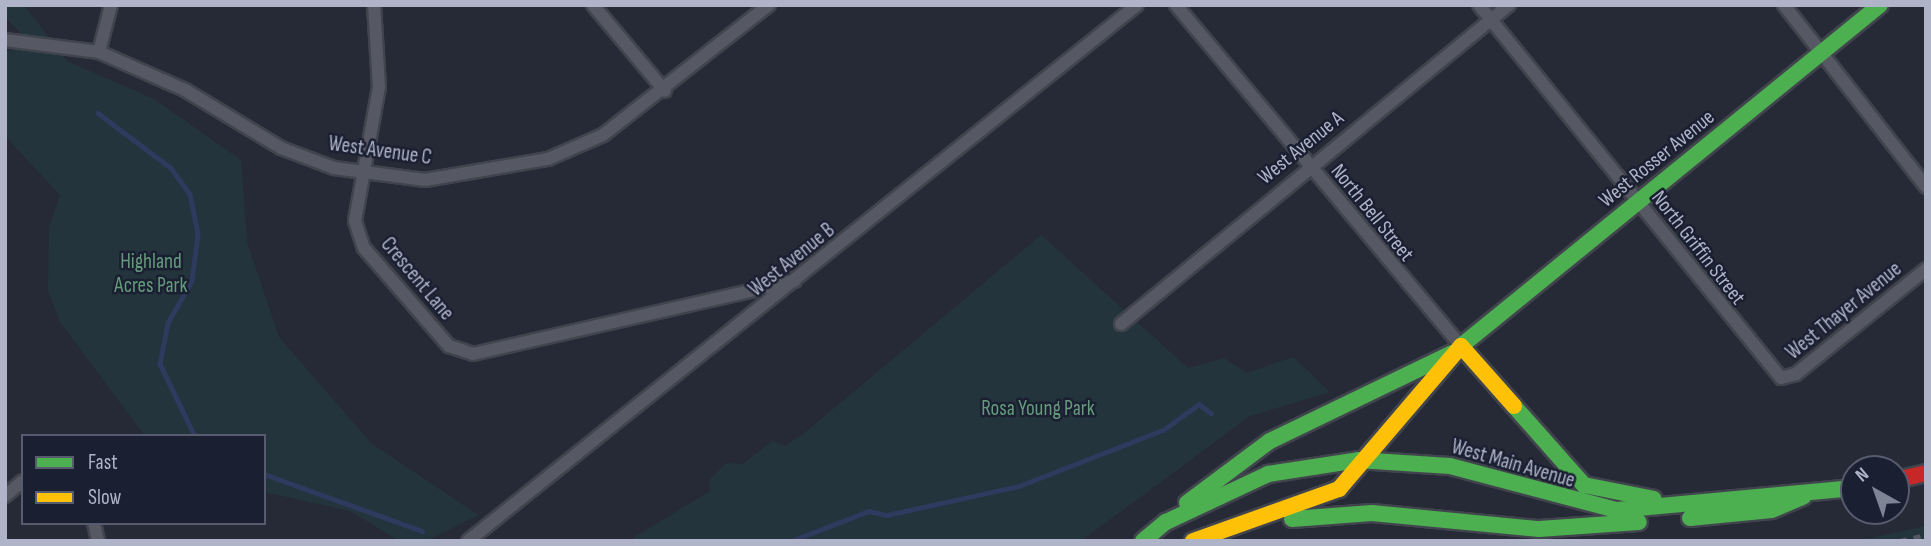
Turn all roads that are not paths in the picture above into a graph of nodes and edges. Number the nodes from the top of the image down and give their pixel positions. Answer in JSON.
{"nodes":[{"id":1,"x":111,"y":5,"type":"edge"},
{"id":2,"x":374,"y":5,"type":"edge"},
{"id":3,"x":593,"y":5,"type":"edge"},
{"id":4,"x":769,"y":5,"type":"edge"},
{"id":5,"x":1137,"y":5,"type":"edge"},
{"id":6,"x":1176,"y":5,"type":"edge"},
{"id":7,"x":1479,"y":5,"type":"edge"},
{"id":8,"x":1509,"y":5,"type":"edge"},
{"id":9,"x":1784,"y":5,"type":"edge"},
{"id":10,"x":1880,"y":5,"type":"edge"},
{"id":11,"x":1490,"y":20,"type":"junction"},
{"id":12,"x":5,"y":40,"type":"edge"},
{"id":13,"x":99,"y":52,"type":"junction"},
{"id":14,"x":1821,"y":53,"type":"junction"},
{"id":15,"x":665,"y":91,"type":"junction"},
{"id":16,"x":1309,"y":166,"type":"junction"},
{"id":17,"x":366,"y":171,"type":"junction"},
{"id":18,"x":1926,"y":187,"type":"edge"},
{"id":19,"x":1637,"y":202,"type":"junction"},
{"id":20,"x":1926,"y":269,"type":"edge"},
{"id":21,"x":799,"y":280,"type":"junction"},
{"id":22,"x":1121,"y":324,"type":"dead end"},
{"id":23,"x":1456,"y":349,"type":"junction"},
{"id":24,"x":1785,"y":380,"type":"joint"},
{"id":25,"x":1370,"y":460,"type":"junction"},
{"id":26,"x":21,"y":483,"type":"edge"},
{"id":27,"x":1840,"y":490,"type":"edge"},
{"id":28,"x":5,"y":496,"type":"edge"},
{"id":29,"x":1804,"y":496,"type":"junction"},
{"id":30,"x":1747,"y":498,"type":"junction"},
{"id":31,"x":1166,"y":522,"type":"junction"},
{"id":32,"x":468,"y":541,"type":"edge"},
{"id":33,"x":1143,"y":541,"type":"edge"},
{"id":34,"x":1193,"y":541,"type":"edge"},
{"id":35,"x":1214,"y":541,"type":"edge"}],
"edges":[{"from":1,"to":13,"type":"street"},
{"from":2,"to":17,"type":"street","name":"Crescent Lane"},
{"from":3,"to":15,"type":"street"},
{"from":4,"to":15,"type":"street","name":"West Avenue C"},
{"from":5,"to":21,"type":"street","name":"West Avenue B"},
{"from":6,"to":16,"type":"street","name":"North Bell Street"},
{"from":7,"to":11,"type":"street","name":"North Griffin Street"},
{"from":8,"to":11,"type":"street","name":"West Avenue A"},
{"from":9,"to":14,"type":"street"},
{"from":10,"to":14,"type":"main road","name":"West Rosser Avenue"},
{"from":11,"to":16,"type":"street","name":"West Avenue A"},
{"from":11,"to":19,"type":"street","name":"North Griffin Street"},
{"from":12,"to":13,"type":"street","name":"West Avenue C"},
{"from":13,"to":17,"type":"street","name":"West Avenue C"},
{"from":14,"to":18,"type":"street"},
{"from":14,"to":19,"type":"main road","name":"West Rosser Avenue"},
{"from":15,"to":17,"type":"street","name":"West Avenue C"},
{"from":16,"to":22,"type":"street","name":"West Avenue A"},
{"from":16,"to":23,"type":"street","name":"North Bell Street"},
{"from":17,"to":21,"type":"street","name":"Crescent Lane"},
{"from":19,"to":23,"type":"main road","name":"West Rosser Avenue"},
{"from":19,"to":24,"type":"street","name":"North Griffin Street"},
{"from":20,"to":24,"type":"street","name":"West Thayer Avenue"},
{"from":21,"to":32,"type":"street","name":"West Avenue B"},
{"from":23,"to":25,"type":"main road"},
{"from":23,"to":30,"type":"main road"},
{"from":23,"to":31,"type":"main road"},
{"from":25,"to":30,"type":"main road","name":"West Main Avenue"},
{"from":25,"to":31,"type":"main road","name":"West Main Avenue"},
{"from":25,"to":34,"type":"main road"},
{"from":26,"to":28,"type":"street"},
{"from":27,"to":29,"type":"main road","name":"West Main Avenue"},
{"from":29,"to":30,"type":"main road","name":"West Main Avenue"},
{"from":29,"to":35,"type":"main road","name":"West Main Avenue"},
{"from":31,"to":33,"type":"main road","name":"West Main Avenue"}]}
